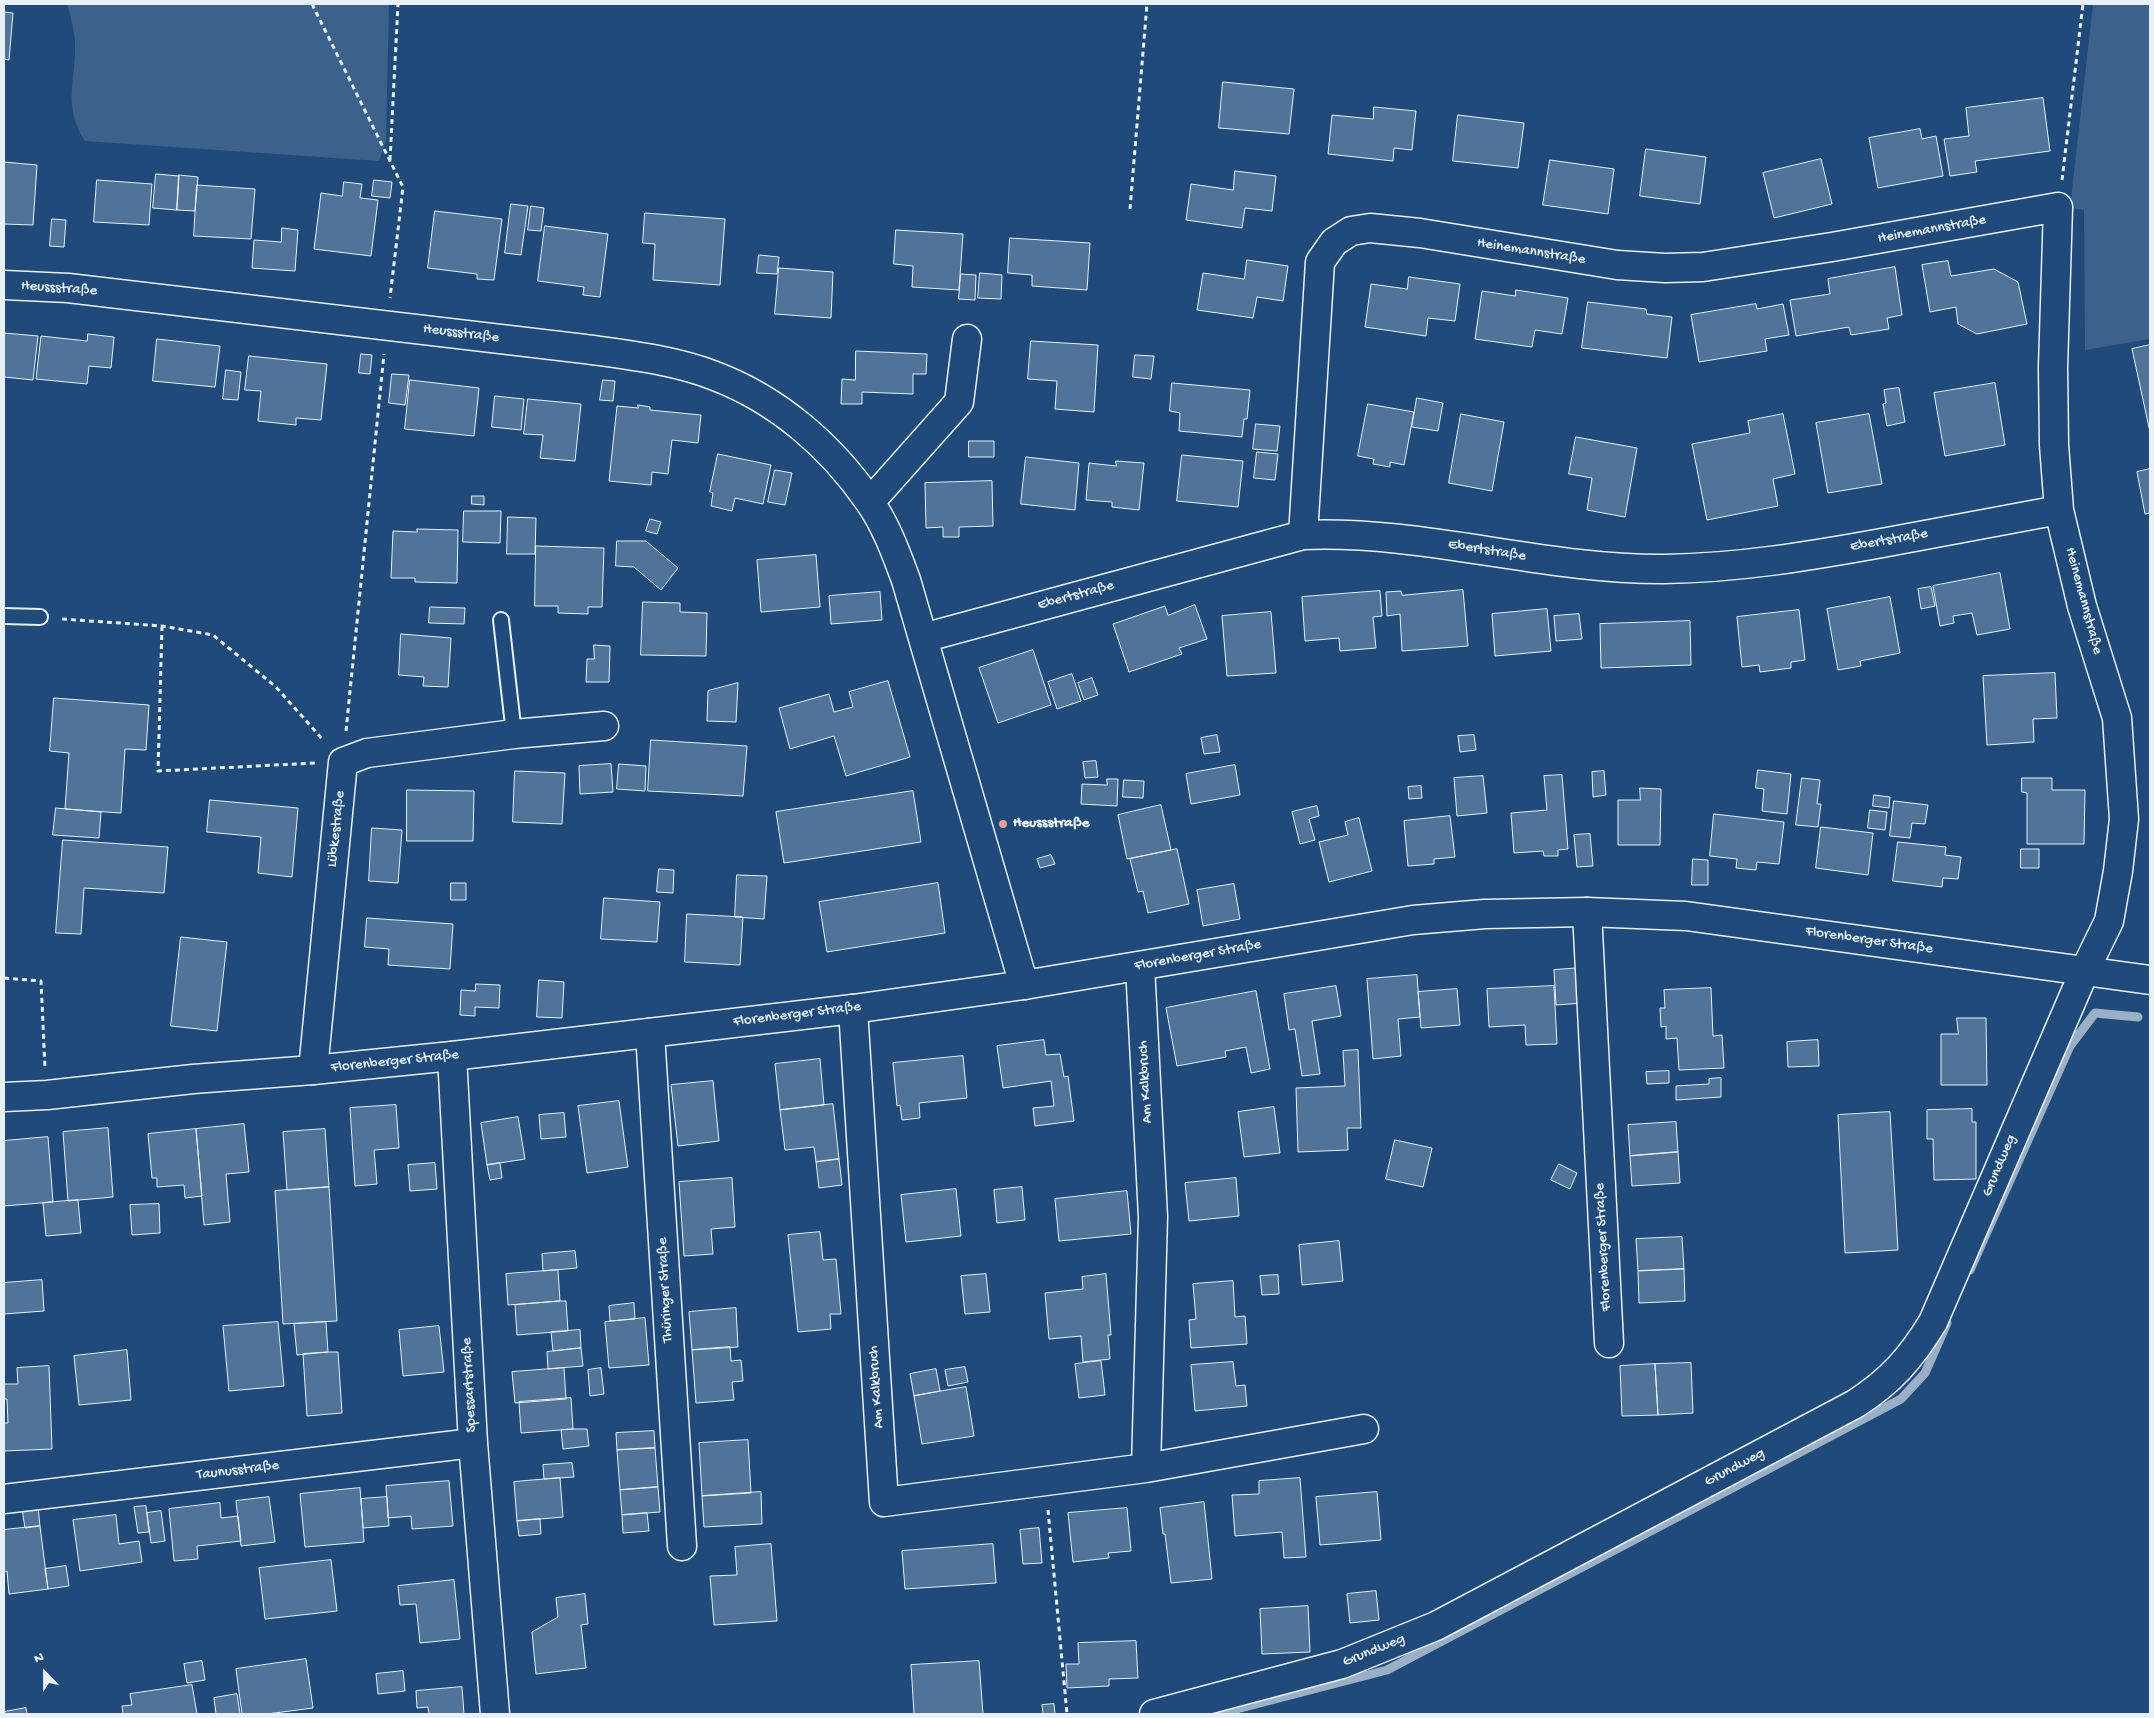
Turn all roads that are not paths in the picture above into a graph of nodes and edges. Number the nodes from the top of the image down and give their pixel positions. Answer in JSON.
{"nodes":[{"id":1,"x":4,"y":285,"type":"edge"},
{"id":2,"x":967,"y":339,"type":"dead end"},
{"id":3,"x":870,"y":502,"type":"junction"},
{"id":4,"x":2059,"y":510,"type":"junction"},
{"id":5,"x":1303,"y":535,"type":"junction"},
{"id":6,"x":4,"y":616,"type":"edge"},
{"id":7,"x":40,"y":618,"type":"road end"},
{"id":8,"x":501,"y":620,"type":"dead end"},
{"id":9,"x":923,"y":638,"type":"junction"},
{"id":10,"x":604,"y":726,"type":"dead end"},
{"id":11,"x":514,"y":734,"type":"junction"},
{"id":12,"x":1587,"y":912,"type":"junction"},
{"id":13,"x":1140,"y":966,"type":"junction"},
{"id":14,"x":2085,"y":970,"type":"junction"},
{"id":15,"x":2150,"y":980,"type":"edge"},
{"id":16,"x":1024,"y":985,"type":"junction"},
{"id":17,"x":853,"y":1009,"type":"junction"},
{"id":18,"x":650,"y":1033,"type":"junction"},
{"id":19,"x":452,"y":1056,"type":"junction"},
{"id":20,"x":313,"y":1070,"type":"junction"},
{"id":21,"x":4,"y":1097,"type":"edge"},
{"id":22,"x":1609,"y":1343,"type":"dead end"},
{"id":23,"x":1364,"y":1429,"type":"dead end"},
{"id":24,"x":473,"y":1443,"type":"junction"},
{"id":25,"x":1146,"y":1468,"type":"junction"},
{"id":26,"x":4,"y":1499,"type":"edge"},
{"id":27,"x":682,"y":1546,"type":"dead end"},
{"id":28,"x":495,"y":1714,"type":"edge"},
{"id":29,"x":1154,"y":1714,"type":"edge"}],
"edges":[{"from":1,"to":3,"type":"street","name":"Heussstraße"},
{"from":2,"to":3,"type":"street"},
{"from":3,"to":9,"type":"street","name":"Heussstraße"},
{"from":4,"to":5,"type":"street","name":"Ebertstraße"},
{"from":4,"to":5,"type":"street","name":"Heinemannstraße"},
{"from":4,"to":14,"type":"street","name":"Heinemannstraße"},
{"from":5,"to":9,"type":"street","name":"Ebertstraße"},
{"from":6,"to":7,"type":"lane"},
{"from":8,"to":11,"type":"lane"},
{"from":9,"to":16,"type":"street","name":"Heussstraße"},
{"from":10,"to":11,"type":"street"},
{"from":11,"to":20,"type":"street","name":"Lübkestraße"},
{"from":12,"to":13,"type":"street","name":"Florenberger Straße"},
{"from":12,"to":14,"type":"street","name":"Florenberger Straße"},
{"from":12,"to":22,"type":"street","name":"Florenberger Straße"},
{"from":13,"to":16,"type":"street","name":"Florenberger Straße"},
{"from":13,"to":25,"type":"street","name":"Am Kalkbruch"},
{"from":14,"to":15,"type":"street","name":"Florenberger Straße"},
{"from":14,"to":29,"type":"street","name":"Grundweg"},
{"from":16,"to":17,"type":"street","name":"Florenberger Straße"},
{"from":17,"to":18,"type":"street","name":"Florenberger Straße"},
{"from":17,"to":25,"type":"street","name":"Am Kalkbruch"},
{"from":18,"to":19,"type":"street","name":"Florenberger Straße"},
{"from":18,"to":27,"type":"street","name":"Thüringer Straße"},
{"from":19,"to":20,"type":"street","name":"Florenberger Straße"},
{"from":19,"to":24,"type":"street","name":"Spessartstraße"},
{"from":20,"to":21,"type":"street","name":"Florenberger Straße"},
{"from":23,"to":25,"type":"street","name":"Am Kalkbruch"},
{"from":24,"to":26,"type":"street","name":"Taunusstraße"},
{"from":24,"to":28,"type":"street","name":"Spessartstraße"}]}
